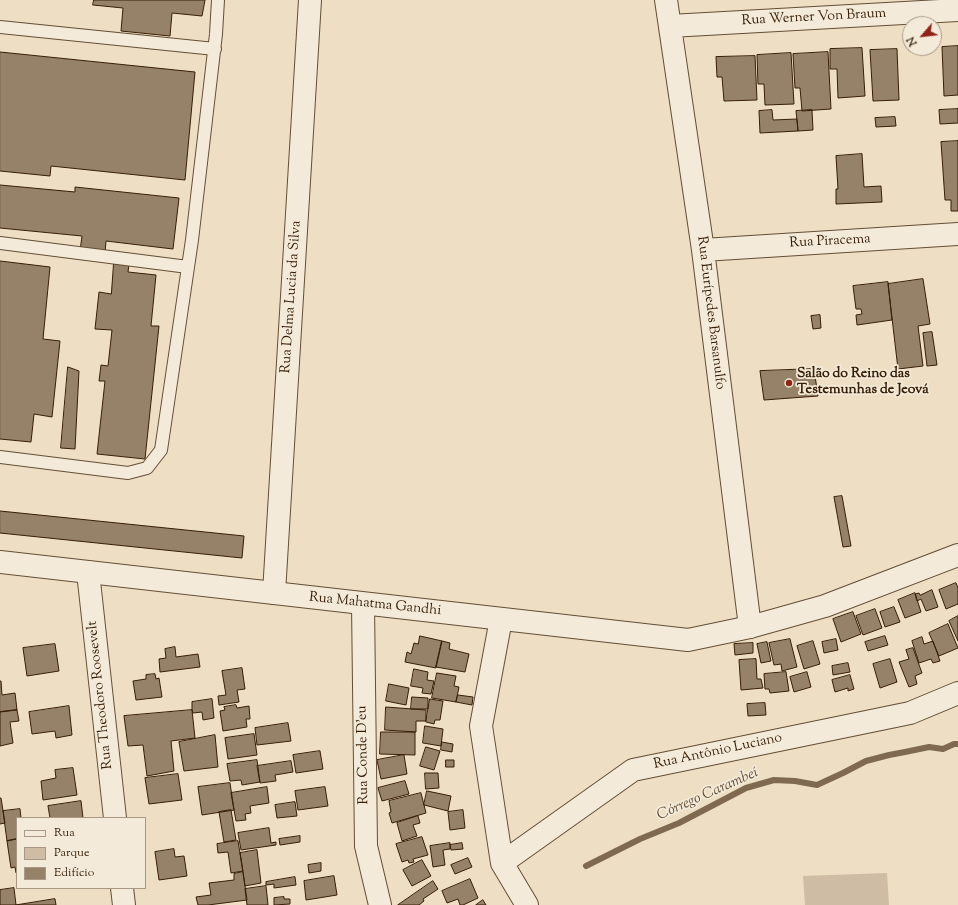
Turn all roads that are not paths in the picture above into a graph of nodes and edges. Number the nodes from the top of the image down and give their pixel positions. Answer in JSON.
{"nodes":[{"id":1,"x":218,"y":0,"type":"edge"},
{"id":2,"x":310,"y":0,"type":"edge"},
{"id":3,"x":666,"y":0,"type":"edge"},
{"id":4,"x":958,"y":10,"type":"edge"},
{"id":5,"x":670,"y":26,"type":"junction"},
{"id":6,"x":0,"y":27,"type":"edge"},
{"id":7,"x":214,"y":49,"type":"junction"},
{"id":8,"x":958,"y":234,"type":"edge"},
{"id":9,"x":0,"y":243,"type":"edge"},
{"id":10,"x":703,"y":250,"type":"junction"},
{"id":11,"x":188,"y":267,"type":"junction"},
{"id":12,"x":0,"y":457,"type":"edge"},
{"id":13,"x":958,"y":555,"type":"edge"},
{"id":14,"x":0,"y":562,"type":"edge"},
{"id":15,"x":88,"y":572,"type":"junction"},
{"id":16,"x":274,"y":593,"type":"junction"},
{"id":17,"x":363,"y":604,"type":"junction"},
{"id":18,"x":501,"y":619,"type":"junction"},
{"id":19,"x":750,"y":627,"type":"junction"},
{"id":20,"x":958,"y":693,"type":"edge"},
{"id":21,"x":115,"y":817,"type":"edge"},
{"id":22,"x":502,"y":863,"type":"junction"},
{"id":23,"x":122,"y":889,"type":"edge"},
{"id":24,"x":124,"y":905,"type":"edge"},
{"id":25,"x":380,"y":905,"type":"edge"},
{"id":26,"x":527,"y":905,"type":"edge"}],
"edges":[{"from":1,"to":7,"type":"lane"},
{"from":2,"to":16,"type":"street","name":"Rua Delma Lucia da Silva"},
{"from":3,"to":5,"type":"street","name":"Rua Eurípedes Barsanulfo"},
{"from":4,"to":5,"type":"street","name":"Rua Werner Von Braum"},
{"from":5,"to":10,"type":"street","name":"Rua Eurípedes Barsanulfo"},
{"from":6,"to":7,"type":"lane"},
{"from":7,"to":11,"type":"lane"},
{"from":8,"to":10,"type":"street","name":"Rua Piracema"},
{"from":9,"to":11,"type":"lane"},
{"from":10,"to":19,"type":"street","name":"Rua Eurípedes Barsanulfo"},
{"from":11,"to":12,"type":"lane"},
{"from":13,"to":19,"type":"street","name":"Rua Mahatma Gandhi"},
{"from":14,"to":15,"type":"street","name":"Rua Mahatma Gandhi"},
{"from":15,"to":16,"type":"street","name":"Rua Mahatma Gandhi"},
{"from":15,"to":21,"type":"street","name":"Rua Theodoro Roosevelt"},
{"from":16,"to":17,"type":"street","name":"Rua Mahatma Gandhi"},
{"from":17,"to":18,"type":"street","name":"Rua Mahatma Gandhi"},
{"from":17,"to":25,"type":"street","name":"Rua Conde D'eu"},
{"from":18,"to":19,"type":"street","name":"Rua Mahatma Gandhi"},
{"from":18,"to":22,"type":"street"},
{"from":20,"to":22,"type":"street","name":"Rua Antônio Luciano"},
{"from":22,"to":26,"type":"street"},
{"from":23,"to":24,"type":"street"}]}
